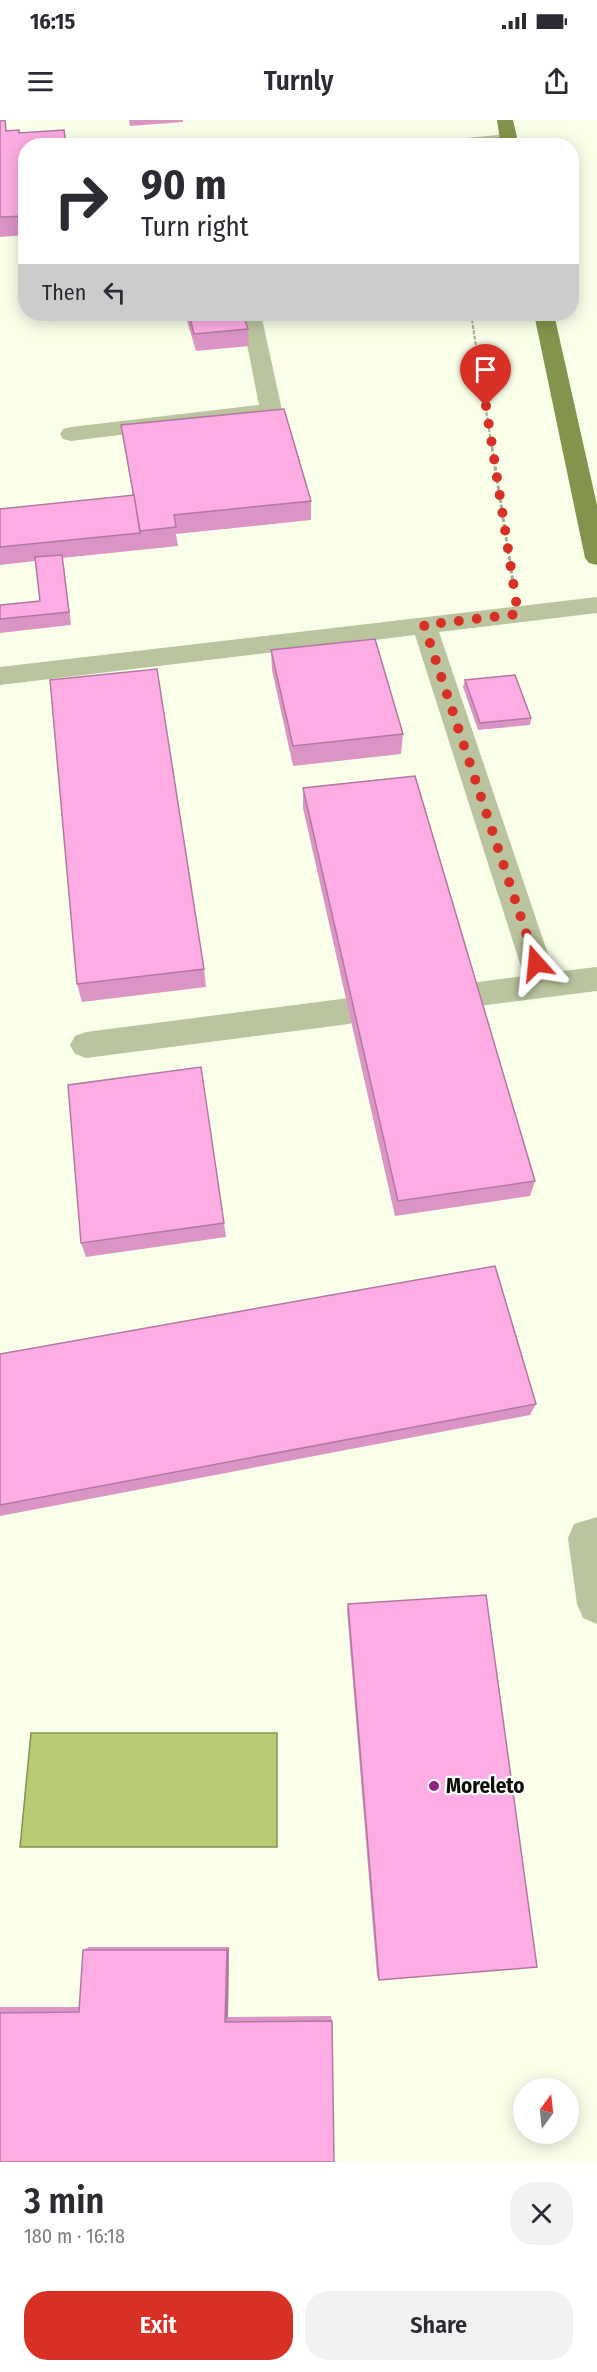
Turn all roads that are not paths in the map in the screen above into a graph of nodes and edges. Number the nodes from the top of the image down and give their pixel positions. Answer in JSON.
{"nodes":[{"id":1,"x":504,"y":120,"type":"edge"},
{"id":2,"x":508,"y":138,"type":"edge"},
{"id":3,"x":252,"y":321,"type":"edge"},
{"id":4,"x":546,"y":321,"type":"edge"},
{"id":5,"x":71,"y":434,"type":"dead end"},
{"id":6,"x":597,"y":558,"type":"edge"},
{"id":7,"x":597,"y":605,"type":"edge"},
{"id":8,"x":424,"y":625,"type":"junction"},
{"id":9,"x":0,"y":676,"type":"edge"},
{"id":10,"x":597,"y":979,"type":"edge"},
{"id":11,"x":543,"y":986,"type":"junction"},
{"id":12,"x":471,"y":995,"type":"edge"},
{"id":13,"x":349,"y":1011,"type":"edge"},
{"id":14,"x":86,"y":1045,"type":"dead end"},
{"id":15,"x":592,"y":1537,"type":"edge"},
{"id":16,"x":597,"y":1604,"type":"edge"}],
"edges":[{"from":1,"to":2,"type":"main road"},
{"from":3,"to":5,"type":"lane"},
{"from":4,"to":6,"type":"main road"},
{"from":7,"to":8,"type":"lane"},
{"from":8,"to":9,"type":"lane"},
{"from":8,"to":11,"type":"lane"},
{"from":10,"to":11,"type":"lane"},
{"from":11,"to":12,"type":"lane"},
{"from":13,"to":14,"type":"lane"},
{"from":15,"to":16,"type":"lane"}]}
